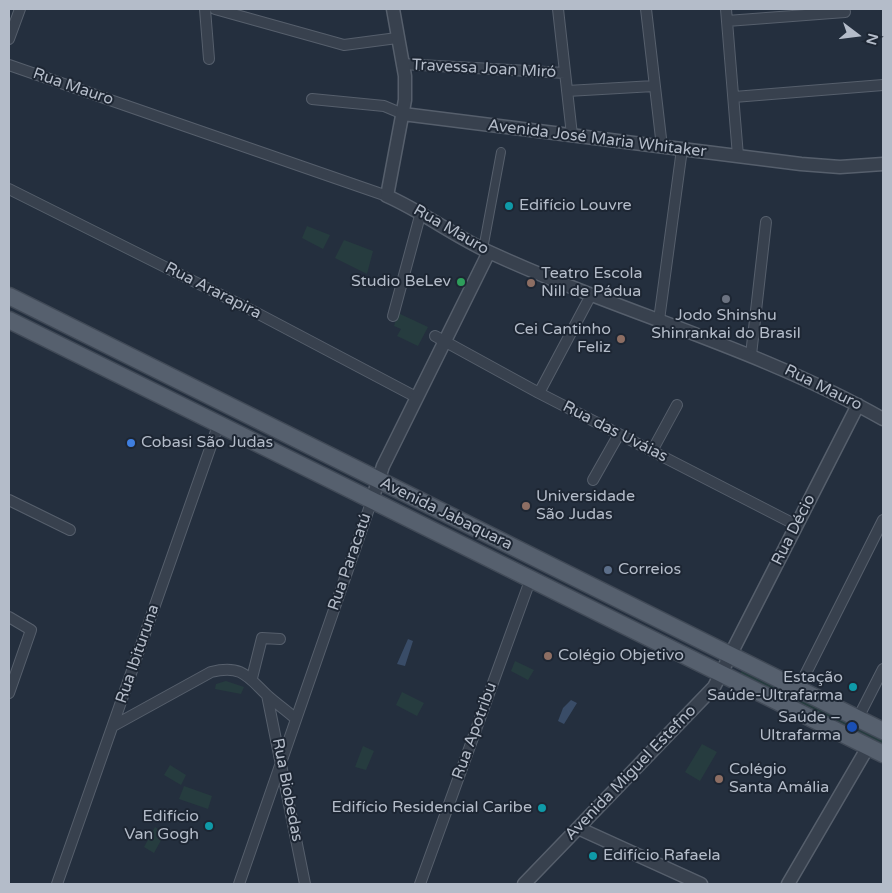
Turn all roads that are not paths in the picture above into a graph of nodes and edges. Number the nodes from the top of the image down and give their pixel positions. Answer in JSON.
{"nodes":[{"id":1,"x":20,"y":9,"type":"edge"},
{"id":2,"x":205,"y":9,"type":"edge"},
{"id":3,"x":215,"y":9,"type":"edge"},
{"id":4,"x":392,"y":9,"type":"edge"},
{"id":5,"x":558,"y":9,"type":"edge"},
{"id":6,"x":646,"y":9,"type":"edge"},
{"id":7,"x":726,"y":9,"type":"edge"},
{"id":8,"x":845,"y":12,"type":"dead end"},
{"id":9,"x":727,"y":21,"type":"junction"},
{"id":10,"x":397,"y":38,"type":"junction"},
{"id":11,"x":9,"y":39,"type":"edge"},
{"id":12,"x":209,"y":59,"type":"dead end"},
{"id":13,"x":402,"y":64,"type":"junction"},
{"id":14,"x":9,"y":65,"type":"edge"},
{"id":15,"x":565,"y":74,"type":"junction"},
{"id":16,"x":883,"y":85,"type":"edge"},
{"id":17,"x":654,"y":86,"type":"junction"},
{"id":18,"x":567,"y":91,"type":"junction"},
{"id":19,"x":734,"y":97,"type":"junction"},
{"id":20,"x":312,"y":99,"type":"dead end"},
{"id":21,"x":403,"y":114,"type":"junction"},
{"id":22,"x":572,"y":135,"type":"junction"},
{"id":23,"x":662,"y":147,"type":"junction"},
{"id":24,"x":682,"y":149,"type":"junction"},
{"id":25,"x":500,"y":152,"type":"dead end"},
{"id":26,"x":738,"y":156,"type":"junction"},
{"id":27,"x":883,"y":164,"type":"edge"},
{"id":28,"x":9,"y":189,"type":"edge"},
{"id":29,"x":387,"y":196,"type":"junction"},
{"id":30,"x":421,"y":212,"type":"junction"},
{"id":31,"x":766,"y":222,"type":"dead end"},
{"id":32,"x":486,"y":251,"type":"junction"},
{"id":33,"x":590,"y":294,"type":"junction"},
{"id":34,"x":9,"y":296,"type":"edge"},
{"id":35,"x":393,"y":316,"type":"dead end"},
{"id":36,"x":9,"y":320,"type":"edge"},
{"id":37,"x":659,"y":320,"type":"junction"},
{"id":38,"x":440,"y":339,"type":"junction"},
{"id":39,"x":751,"y":355,"type":"junction"},
{"id":40,"x":540,"y":393,"type":"junction"},
{"id":41,"x":416,"y":397,"type":"junction"},
{"id":42,"x":858,"y":404,"type":"junction"},
{"id":43,"x":677,"y":405,"type":"dead end"},
{"id":44,"x":883,"y":419,"type":"edge"},
{"id":45,"x":219,"y":423,"type":"junction"},
{"id":46,"x":619,"y":434,"type":"junction"},
{"id":47,"x":652,"y":451,"type":"junction"},
{"id":48,"x":377,"y":479,"type":"junction"},
{"id":49,"x":593,"y":480,"type":"dead end"},
{"id":50,"x":9,"y":500,"type":"edge"},
{"id":51,"x":372,"y":500,"type":"junction"},
{"id":52,"x":883,"y":520,"type":"edge"},
{"id":53,"x":796,"y":525,"type":"junction"},
{"id":54,"x":70,"y":530,"type":"dead end"},
{"id":55,"x":531,"y":578,"type":"junction"},
{"id":56,"x":9,"y":617,"type":"edge"},
{"id":57,"x":280,"y":639,"type":"dead end"},
{"id":58,"x":730,"y":655,"type":"junction"},
{"id":59,"x":883,"y":669,"type":"edge"},
{"id":60,"x":721,"y":674,"type":"junction"},
{"id":61,"x":252,"y":678,"type":"junction"},
{"id":62,"x":798,"y":689,"type":"junction"},
{"id":63,"x":9,"y":693,"type":"edge"},
{"id":64,"x":267,"y":695,"type":"junction"},
{"id":65,"x":858,"y":718,"type":"junction"},
{"id":66,"x":296,"y":719,"type":"junction"},
{"id":67,"x":113,"y":726,"type":"junction"},
{"id":68,"x":883,"y":731,"type":"edge"},
{"id":69,"x":876,"y":751,"type":"edge"},
{"id":70,"x":282,"y":761,"type":"junction"},
{"id":71,"x":578,"y":828,"type":"junction"},
{"id":72,"x":56,"y":884,"type":"edge"},
{"id":73,"x":239,"y":884,"type":"edge"},
{"id":74,"x":305,"y":884,"type":"edge"},
{"id":75,"x":420,"y":884,"type":"edge"},
{"id":76,"x":524,"y":884,"type":"edge"},
{"id":77,"x":700,"y":884,"type":"edge"},
{"id":78,"x":788,"y":884,"type":"edge"}],
"edges":[{"from":1,"to":11,"type":"street"},
{"from":2,"to":12,"type":"street"},
{"from":3,"to":10,"type":"street"},
{"from":4,"to":10,"type":"street"},
{"from":5,"to":15,"type":"street"},
{"from":6,"to":17,"type":"street"},
{"from":7,"to":9,"type":"street"},
{"from":8,"to":9,"type":"street"},
{"from":9,"to":19,"type":"street"},
{"from":10,"to":13,"type":"street"},
{"from":13,"to":15,"type":"street","name":"Travessa Joan Miró"},
{"from":13,"to":21,"type":"street"},
{"from":14,"to":29,"type":"street","name":"Rua Mauro"},
{"from":15,"to":18,"type":"street"},
{"from":16,"to":19,"type":"street"},
{"from":17,"to":18,"type":"street"},
{"from":17,"to":23,"type":"street"},
{"from":18,"to":22,"type":"street"},
{"from":19,"to":26,"type":"street"},
{"from":20,"to":21,"type":"street","name":"Avenida José Maria Whitaker"},
{"from":21,"to":22,"type":"street","name":"Avenida José Maria Whitaker"},
{"from":21,"to":29,"type":"street"},
{"from":22,"to":23,"type":"street","name":"Avenida José Maria Whitaker"},
{"from":23,"to":24,"type":"street","name":"Avenida José Maria Whitaker"},
{"from":24,"to":26,"type":"street","name":"Avenida José Maria Whitaker"},
{"from":24,"to":37,"type":"street"},
{"from":25,"to":32,"type":"street"},
{"from":26,"to":27,"type":"street","name":"Avenida José Maria Whitaker"},
{"from":28,"to":41,"type":"street","name":"Rua Ararapira"},
{"from":29,"to":30,"type":"street","name":"Rua Mauro"},
{"from":30,"to":32,"type":"street","name":"Rua Mauro"},
{"from":30,"to":35,"type":"street"},
{"from":31,"to":39,"type":"street"},
{"from":32,"to":33,"type":"street","name":"Rua Mauro"},
{"from":32,"to":38,"type":"street","name":"Rua Paracatú"},
{"from":33,"to":37,"type":"street","name":"Rua Mauro"},
{"from":33,"to":40,"type":"street"},
{"from":34,"to":48,"type":"main road","name":"Avenida Jabaquara"},
{"from":36,"to":45,"type":"main road","name":"Avenida Jabaquara"},
{"from":37,"to":39,"type":"street","name":"Rua Mauro"},
{"from":38,"to":40,"type":"street","name":"Rua das Uváias"},
{"from":38,"to":41,"type":"street","name":"Rua Paracatú"},
{"from":39,"to":42,"type":"street","name":"Rua Mauro"},
{"from":40,"to":46,"type":"street","name":"Rua das Uváias"},
{"from":41,"to":48,"type":"street","name":"Rua Paracatú"},
{"from":42,"to":44,"type":"street","name":"Rua Mauro"},
{"from":42,"to":53,"type":"street","name":"Rua Décio"},
{"from":43,"to":47,"type":"street"},
{"from":45,"to":51,"type":"main road","name":"Avenida Jabaquara"},
{"from":45,"to":67,"type":"street","name":"Rua Ibituruna"},
{"from":46,"to":47,"type":"street","name":"Rua das Uváias"},
{"from":46,"to":49,"type":"street"},
{"from":47,"to":53,"type":"street","name":"Rua das Uváias"},
{"from":48,"to":51,"type":"street","name":"Rua Paracatú"},
{"from":48,"to":58,"type":"main road","name":"Avenida Jabaquara"},
{"from":50,"to":54,"type":"street"},
{"from":51,"to":55,"type":"main road","name":"Avenida Jabaquara"},
{"from":51,"to":66,"type":"street","name":"Rua Paracatú"},
{"from":52,"to":62,"type":"street"},
{"from":53,"to":58,"type":"street","name":"Rua Décio"},
{"from":55,"to":60,"type":"main road","name":"Avenida Jabaquara"},
{"from":55,"to":75,"type":"street","name":"Rua Apotribu"},
{"from":56,"to":63,"type":"street"},
{"from":57,"to":61,"type":"street"},
{"from":58,"to":60,"type":"street","name":"Avenida Miguel Estefno"},
{"from":58,"to":62,"type":"main road","name":"Avenida Jabaquara"},
{"from":59,"to":65,"type":"street"},
{"from":60,"to":69,"type":"main road","name":"Avenida Jabaquara"},
{"from":60,"to":71,"type":"street","name":"Avenida Miguel Estefno"},
{"from":61,"to":64,"type":"street","name":"Rua Biobedas"},
{"from":61,"to":67,"type":"street","name":"Rua Biobedas"},
{"from":62,"to":65,"type":"main road","name":"Avenida Jabaquara"},
{"from":64,"to":66,"type":"street","name":"Rua Biobedas"},
{"from":64,"to":70,"type":"street","name":"Rua Biobedas"},
{"from":65,"to":68,"type":"main road","name":"Avenida Jabaquara"},
{"from":66,"to":70,"type":"street","name":"Rua Paracatú"},
{"from":67,"to":72,"type":"street","name":"Rua Ibituruna"},
{"from":69,"to":78,"type":"street"},
{"from":70,"to":73,"type":"street","name":"Rua Paracatú"},
{"from":70,"to":74,"type":"street","name":"Rua Biobedas"},
{"from":71,"to":76,"type":"street","name":"Avenida Miguel Estefno"},
{"from":71,"to":77,"type":"street"}]}
